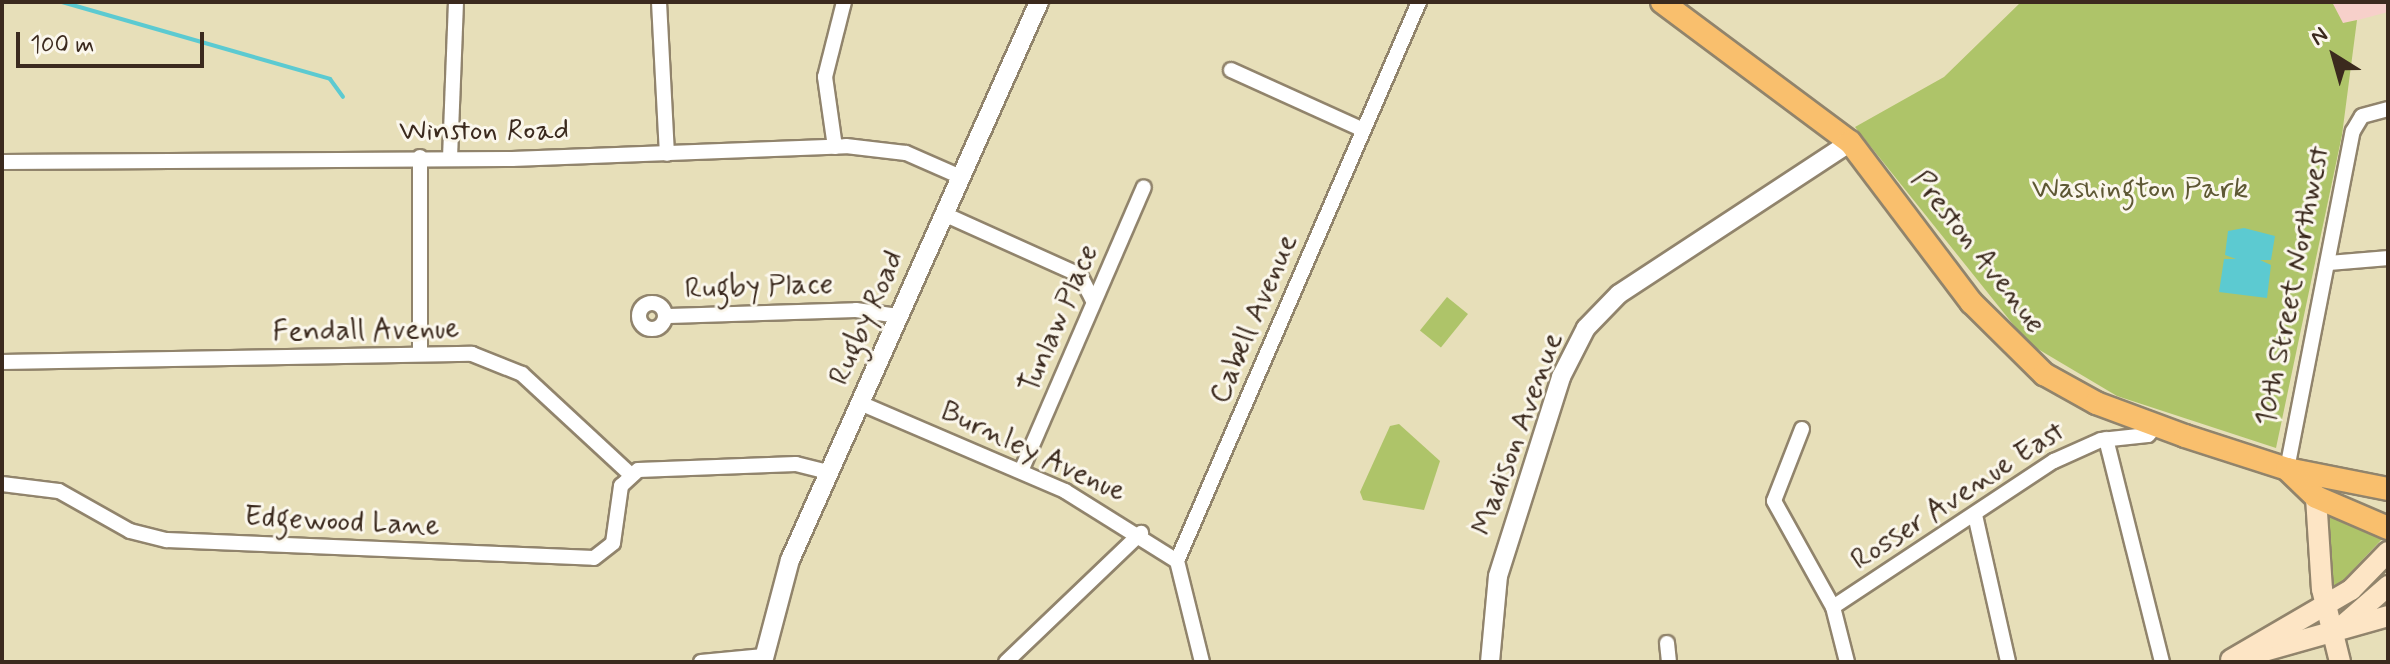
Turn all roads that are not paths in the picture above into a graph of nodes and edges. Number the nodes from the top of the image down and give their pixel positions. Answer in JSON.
{"nodes":[{"id":1,"x":456,"y":2,"type":"edge"},
{"id":2,"x":659,"y":2,"type":"edge"},
{"id":3,"x":844,"y":2,"type":"edge"},
{"id":4,"x":1039,"y":2,"type":"edge"},
{"id":5,"x":1419,"y":2,"type":"edge"},
{"id":6,"x":1662,"y":2,"type":"edge"},
{"id":7,"x":1231,"y":70,"type":"dead end"},
{"id":8,"x":2388,"y":109,"type":"edge"},
{"id":9,"x":1361,"y":129,"type":"junction"},
{"id":10,"x":1850,"y":142,"type":"junction"},
{"id":11,"x":835,"y":147,"type":"junction"},
{"id":12,"x":667,"y":154,"type":"junction"},
{"id":13,"x":420,"y":157,"type":"junction"},
{"id":14,"x":450,"y":158,"type":"junction"},
{"id":15,"x":2,"y":162,"type":"edge"},
{"id":16,"x":961,"y":177,"type":"junction"},
{"id":17,"x":1144,"y":187,"type":"dead end"},
{"id":18,"x":944,"y":214,"type":"junction"},
{"id":19,"x":2388,"y":258,"type":"edge"},
{"id":20,"x":2330,"y":263,"type":"junction"},
{"id":21,"x":1093,"y":302,"type":"junction"},
{"id":22,"x":669,"y":316,"type":"dead end"},
{"id":23,"x":898,"y":316,"type":"junction"},
{"id":24,"x":420,"y":351,"type":"junction"},
{"id":25,"x":2,"y":362,"type":"edge"},
{"id":26,"x":860,"y":403,"type":"junction"},
{"id":27,"x":2157,"y":425,"type":"junction"},
{"id":28,"x":1802,"y":429,"type":"dead end"},
{"id":29,"x":2106,"y":439,"type":"junction"},
{"id":30,"x":2287,"y":469,"type":"junction"},
{"id":31,"x":1021,"y":471,"type":"junction"},
{"id":32,"x":829,"y":472,"type":"junction"},
{"id":33,"x":630,"y":474,"type":"junction"},
{"id":34,"x":2,"y":484,"type":"edge"},
{"id":35,"x":2388,"y":489,"type":"edge"},
{"id":36,"x":2316,"y":497,"type":"junction"},
{"id":37,"x":1975,"y":515,"type":"junction"},
{"id":38,"x":2388,"y":528,"type":"edge"},
{"id":39,"x":1141,"y":533,"type":"junction"},
{"id":40,"x":2388,"y":552,"type":"edge"},
{"id":41,"x":1177,"y":561,"type":"junction"},
{"id":42,"x":2388,"y":586,"type":"edge"},
{"id":43,"x":2326,"y":606,"type":"junction"},
{"id":44,"x":1833,"y":607,"type":"junction"},
{"id":45,"x":2388,"y":616,"type":"edge"},
{"id":46,"x":2333,"y":633,"type":"junction"},
{"id":47,"x":1667,"y":643,"type":"dead end"},
{"id":48,"x":764,"y":659,"type":"edge"},
{"id":49,"x":2228,"y":661,"type":"edge"},
{"id":50,"x":701,"y":662,"type":"edge"},
{"id":51,"x":1006,"y":662,"type":"edge"},
{"id":52,"x":1202,"y":662,"type":"edge"},
{"id":53,"x":1490,"y":662,"type":"edge"},
{"id":54,"x":1669,"y":662,"type":"edge"},
{"id":55,"x":1847,"y":662,"type":"edge"},
{"id":56,"x":2008,"y":662,"type":"edge"},
{"id":57,"x":2162,"y":662,"type":"edge"},
{"id":58,"x":2340,"y":662,"type":"edge"}],
"edges":[{"from":1,"to":14,"type":"street"},
{"from":2,"to":12,"type":"street"},
{"from":3,"to":11,"type":"street"},
{"from":4,"to":16,"type":"street","name":"Rugby Road"},
{"from":5,"to":9,"type":"street","name":"Cabell Avenue"},
{"from":6,"to":10,"type":"main road","name":"Preston Avenue"},
{"from":7,"to":9,"type":"street"},
{"from":8,"to":20,"type":"street","name":"10th Street Northwest"},
{"from":9,"to":41,"type":"street","name":"Cabell Avenue"},
{"from":10,"to":27,"type":"main road","name":"Preston Avenue"},
{"from":10,"to":53,"type":"street","name":"Madison Avenue"},
{"from":11,"to":12,"type":"street","name":"Winston Road"},
{"from":11,"to":16,"type":"street","name":"Winston Road"},
{"from":12,"to":14,"type":"street","name":"Winston Road"},
{"from":13,"to":14,"type":"street","name":"Winston Road"},
{"from":13,"to":15,"type":"street","name":"Winston Road"},
{"from":13,"to":24,"type":"street"},
{"from":16,"to":18,"type":"street","name":"Rugby Road"},
{"from":17,"to":21,"type":"street","name":"Tunlaw Place"},
{"from":18,"to":21,"type":"street"},
{"from":18,"to":23,"type":"street","name":"Rugby Road"},
{"from":19,"to":20,"type":"street"},
{"from":20,"to":30,"type":"street","name":"10th Street Northwest"},
{"from":21,"to":31,"type":"street","name":"Tunlaw Place"},
{"from":22,"to":23,"type":"street","name":"Rugby Place"},
{"from":23,"to":26,"type":"street","name":"Rugby Road"},
{"from":24,"to":25,"type":"street","name":"Fendall Avenue"},
{"from":24,"to":33,"type":"street","name":"Fendall Avenue"},
{"from":26,"to":31,"type":"street","name":"Burnley Avenue"},
{"from":26,"to":32,"type":"street","name":"Rugby Road"},
{"from":27,"to":29,"type":"street","name":"Rosser Avenue East"},
{"from":27,"to":30,"type":"main road","name":"Preston Avenue"},
{"from":28,"to":44,"type":"street"},
{"from":29,"to":37,"type":"street","name":"Rosser Avenue East"},
{"from":29,"to":57,"type":"street"},
{"from":30,"to":35,"type":"main road","name":"Preston Avenue"},
{"from":30,"to":36,"type":"main road","name":"Preston Avenue"},
{"from":31,"to":39,"type":"street","name":"Burnley Avenue"},
{"from":32,"to":33,"type":"street"},
{"from":32,"to":48,"type":"street","name":"Rugby Road"},
{"from":33,"to":34,"type":"street","name":"Edgewood Lane"},
{"from":36,"to":38,"type":"main road","name":"Preston Avenue"},
{"from":36,"to":43,"type":"main road"},
{"from":37,"to":44,"type":"street","name":"Rosser Avenue East"},
{"from":37,"to":56,"type":"street"},
{"from":39,"to":41,"type":"street","name":"Burnley Avenue"},
{"from":39,"to":51,"type":"street"},
{"from":40,"to":43,"type":"main road"},
{"from":41,"to":52,"type":"street"},
{"from":42,"to":46,"type":"main road"},
{"from":43,"to":46,"type":"main road"},
{"from":43,"to":49,"type":"main road"},
{"from":44,"to":55,"type":"street"},
{"from":45,"to":46,"type":"main road"},
{"from":46,"to":49,"type":"main road"},
{"from":46,"to":58,"type":"main road"},
{"from":47,"to":54,"type":"street"},
{"from":48,"to":50,"type":"street"}]}
